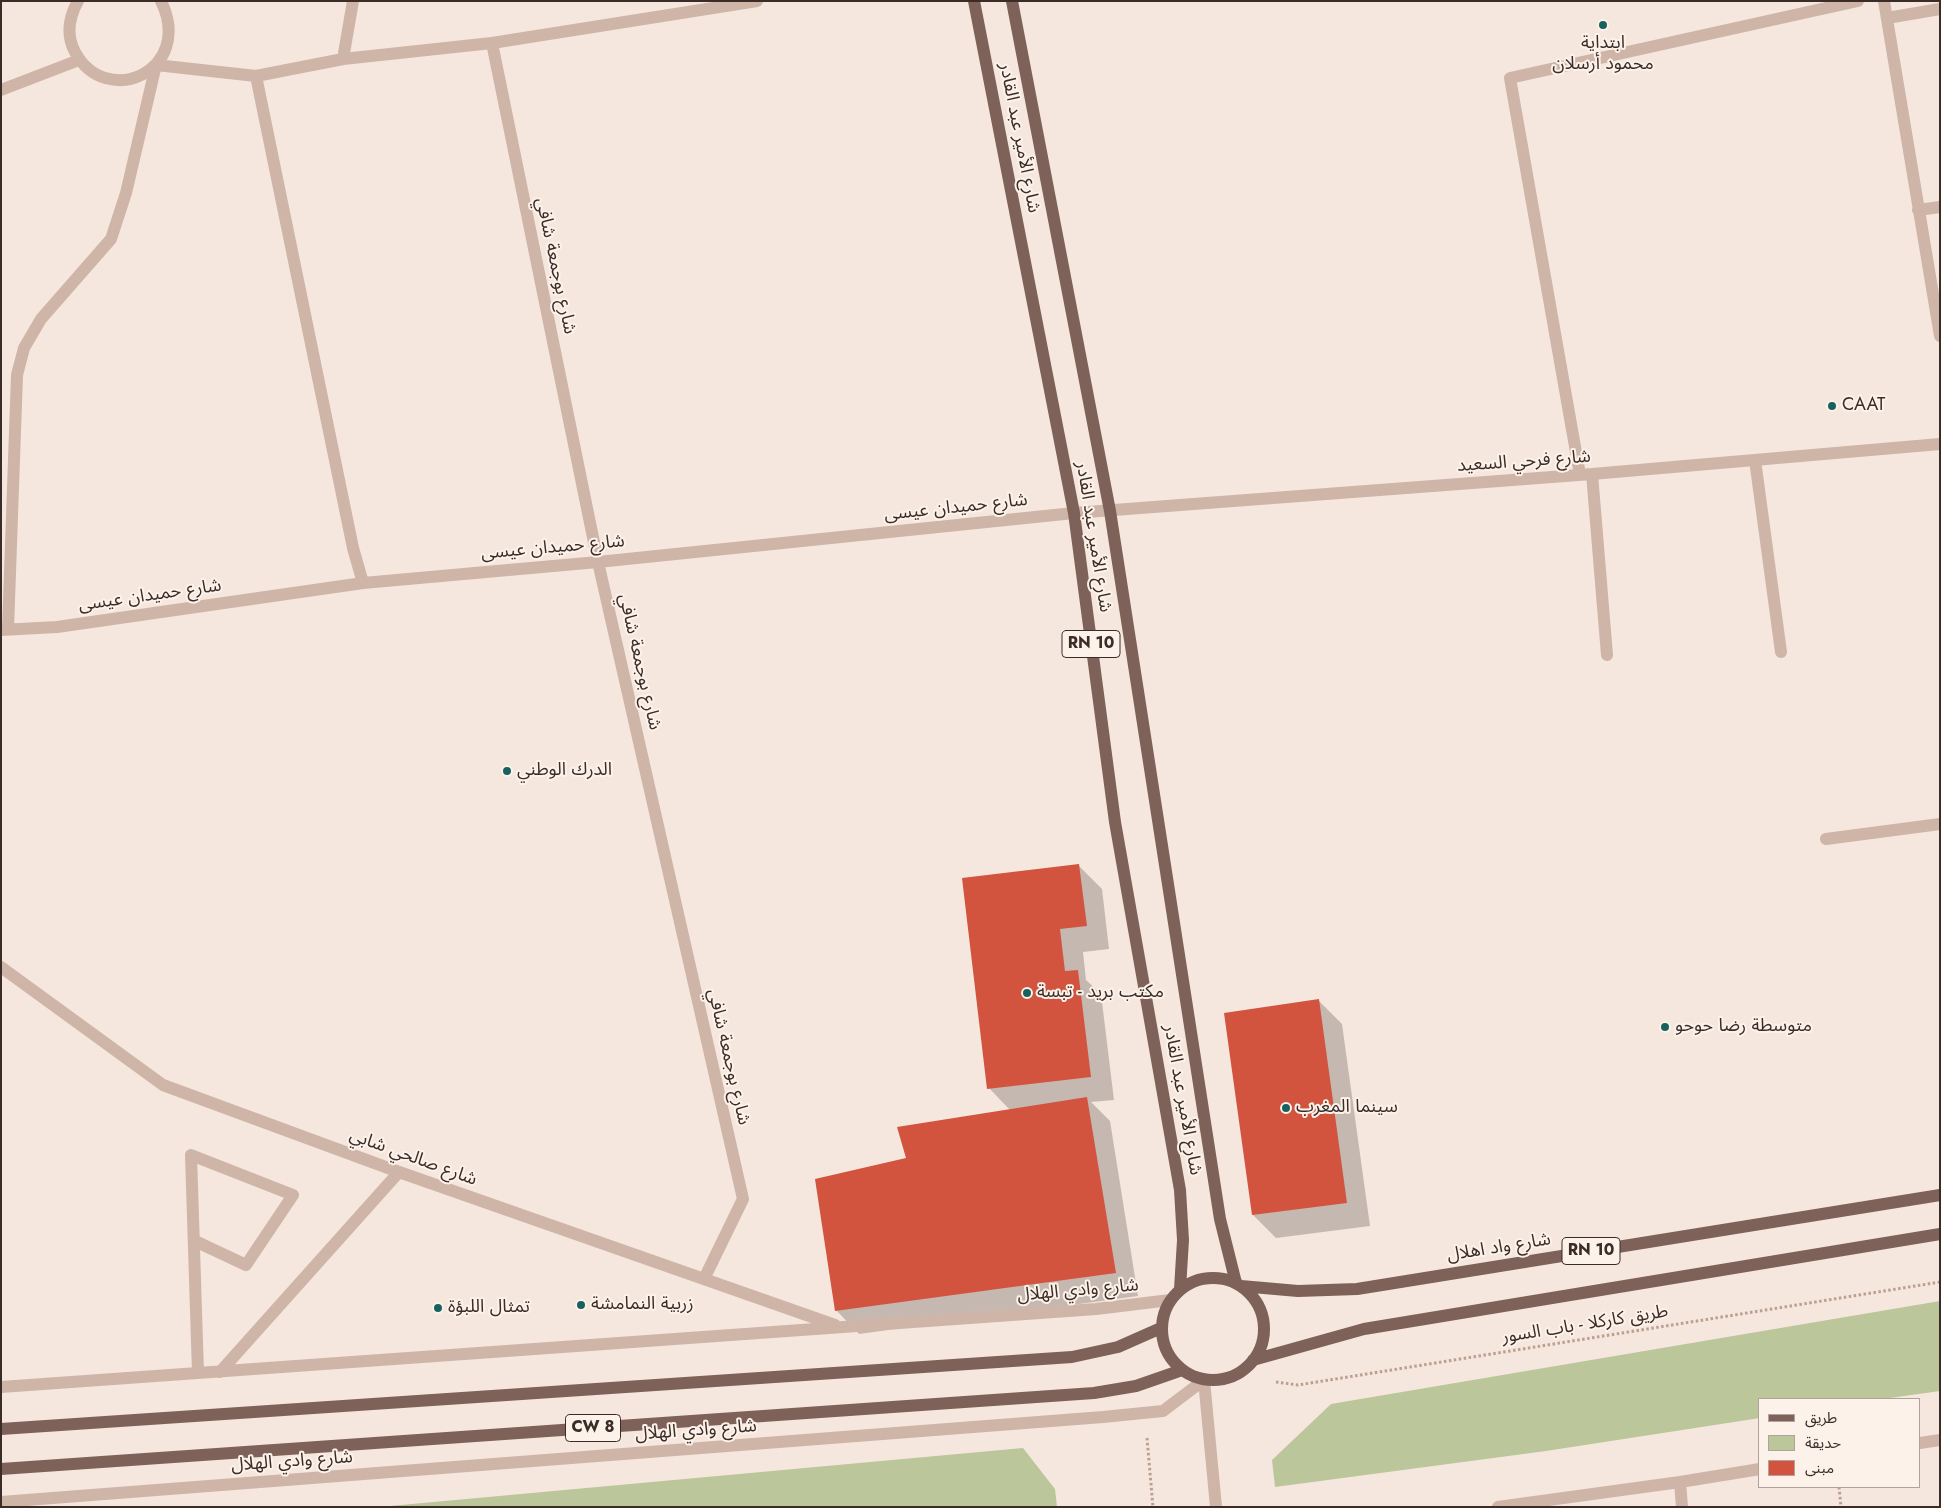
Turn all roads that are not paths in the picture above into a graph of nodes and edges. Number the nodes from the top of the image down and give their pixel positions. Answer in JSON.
{"nodes":[{"id":1,"x":78,"y":1,"type":"edge"},
{"id":2,"x":161,"y":1,"type":"edge"},
{"id":3,"x":353,"y":1,"type":"edge"},
{"id":4,"x":757,"y":1,"type":"edge"},
{"id":5,"x":974,"y":1,"type":"edge"},
{"id":6,"x":1012,"y":1,"type":"edge"},
{"id":7,"x":1858,"y":1,"type":"edge"},
{"id":8,"x":1884,"y":1,"type":"edge"},
{"id":9,"x":168,"y":7,"type":"edge"},
{"id":10,"x":1940,"y":10,"type":"edge"},
{"id":11,"x":1887,"y":18,"type":"junction"},
{"id":12,"x":492,"y":43,"type":"junction"},
{"id":13,"x":343,"y":59,"type":"junction"},
{"id":14,"x":79,"y":60,"type":"junction"},
{"id":15,"x":156,"y":65,"type":"junction"},
{"id":16,"x":256,"y":76,"type":"junction"},
{"id":17,"x":1,"y":90,"type":"edge"},
{"id":18,"x":1940,"y":207,"type":"edge"},
{"id":19,"x":1918,"y":210,"type":"junction"},
{"id":20,"x":1940,"y":336,"type":"edge"},
{"id":21,"x":1940,"y":444,"type":"edge"},
{"id":22,"x":1755,"y":460,"type":"junction"},
{"id":23,"x":1586,"y":475,"type":"junction"},
{"id":24,"x":1110,"y":511,"type":"junction"},
{"id":25,"x":1074,"y":513,"type":"junction"},
{"id":26,"x":598,"y":562,"type":"junction"},
{"id":27,"x":363,"y":583,"type":"junction"},
{"id":28,"x":5,"y":629,"type":"edge"},
{"id":29,"x":1781,"y":652,"type":"dead end"},
{"id":30,"x":1607,"y":655,"type":"dead end"},
{"id":31,"x":1940,"y":824,"type":"edge"},
{"id":32,"x":1826,"y":839,"type":"dead end"},
{"id":33,"x":1,"y":967,"type":"edge"},
{"id":34,"x":398,"y":1172,"type":"junction"},
{"id":35,"x":1940,"y":1196,"type":"edge"},
{"id":36,"x":1940,"y":1234,"type":"edge"},
{"id":37,"x":194,"y":1241,"type":"junction"},
{"id":38,"x":704,"y":1280,"type":"junction"},
{"id":39,"x":1238,"y":1285,"type":"junction"},
{"id":40,"x":1180,"y":1289,"type":"junction"},
{"id":41,"x":1170,"y":1300,"type":"junction"},
{"id":42,"x":840,"y":1327,"type":"junction"},
{"id":43,"x":1161,"y":1328,"type":"junction"},
{"id":44,"x":1254,"y":1360,"type":"junction"},
{"id":45,"x":1182,"y":1370,"type":"junction"},
{"id":46,"x":220,"y":1372,"type":"junction"},
{"id":47,"x":198,"y":1373,"type":"junction"},
{"id":48,"x":1204,"y":1380,"type":"junction"},
{"id":49,"x":1,"y":1387,"type":"edge"},
{"id":50,"x":1,"y":1429,"type":"edge"},
{"id":51,"x":1940,"y":1440,"type":"edge"},
{"id":52,"x":1921,"y":1443,"type":"edge"},
{"id":53,"x":1,"y":1469,"type":"edge"},
{"id":54,"x":1758,"y":1469,"type":"edge"},
{"id":55,"x":1680,"y":1482,"type":"junction"},
{"id":56,"x":1,"y":1502,"type":"edge"},
{"id":57,"x":1216,"y":1507,"type":"edge"},
{"id":58,"x":1498,"y":1507,"type":"edge"},
{"id":59,"x":1682,"y":1507,"type":"edge"}],
"edges":[{"from":1,"to":14,"type":"street"},
{"from":2,"to":9,"type":"street"},
{"from":3,"to":13,"type":"street"},
{"from":4,"to":12,"type":"street"},
{"from":5,"to":25,"type":"main road","name":"شارع الأمير عبد القادر","number":"RN 10"},
{"from":6,"to":24,"type":"main road","name":"شارع الأمير عبد القادر","number":"RN 10"},
{"from":7,"to":23,"type":"street"},
{"from":8,"to":11,"type":"street"},
{"from":9,"to":15,"type":"street"},
{"from":10,"to":11,"type":"street"},
{"from":11,"to":19,"type":"street"},
{"from":12,"to":13,"type":"street"},
{"from":12,"to":26,"type":"street","name":"شارع بوجمعة شافي"},
{"from":13,"to":16,"type":"street"},
{"from":14,"to":15,"type":"street"},
{"from":14,"to":17,"type":"street"},
{"from":15,"to":16,"type":"street"},
{"from":15,"to":28,"type":"street"},
{"from":16,"to":27,"type":"street"},
{"from":18,"to":19,"type":"street"},
{"from":19,"to":20,"type":"street"},
{"from":21,"to":22,"type":"street","name":"شارع فرحي السعيد"},
{"from":22,"to":23,"type":"street","name":"شارع فرحي السعيد"},
{"from":22,"to":29,"type":"street"},
{"from":23,"to":24,"type":"street","name":"شارع فرحي السعيد"},
{"from":23,"to":30,"type":"street"},
{"from":24,"to":25,"type":"street","name":"شارع حميدان عيسى"},
{"from":24,"to":39,"type":"main road","name":"شارع الأمير عبد القادر","number":"RN 10"},
{"from":25,"to":26,"type":"street","name":"شارع حميدان عيسى"},
{"from":25,"to":40,"type":"main road","name":"شارع الأمير عبد القادر","number":"RN 10"},
{"from":26,"to":27,"type":"street","name":"شارع حميدان عيسى"},
{"from":26,"to":38,"type":"street","name":"شارع بوجمعة شافي"},
{"from":27,"to":28,"type":"street","name":"شارع حميدان عيسى"},
{"from":31,"to":32,"type":"street"},
{"from":33,"to":34,"type":"street","name":"شارع صالحي شابي"},
{"from":34,"to":38,"type":"street","name":"شارع صالحي شابي"},
{"from":34,"to":46,"type":"street"},
{"from":35,"to":39,"type":"main road","name":"شارع واد اهلال","number":"RN 10"},
{"from":36,"to":44,"type":"main road","number":"RN 10"},
{"from":37,"to":37,"type":"street"},
{"from":37,"to":47,"type":"street"},
{"from":38,"to":42,"type":"street","name":"شارع صالحي شابي"},
{"from":39,"to":40,"type":"main road"},
{"from":39,"to":44,"type":"main road"},
{"from":40,"to":41,"type":"main road"},
{"from":41,"to":42,"type":"street","name":"شارع وادي الهلال"},
{"from":41,"to":43,"type":"main road"},
{"from":42,"to":46,"type":"street","name":"شارع وادي الهلال"},
{"from":43,"to":45,"type":"main road"},
{"from":43,"to":50,"type":"main road","number":"CW 8"},
{"from":44,"to":48,"type":"main road"},
{"from":45,"to":48,"type":"main road"},
{"from":45,"to":53,"type":"main road","name":"شارع وادي الهلال","number":"CW 8"},
{"from":46,"to":47,"type":"street","name":"شارع وادي الهلال"},
{"from":47,"to":49,"type":"street","name":"شارع وادي الهلال"},
{"from":48,"to":56,"type":"street","name":"شارع وادي الهلال"},
{"from":48,"to":57,"type":"street"},
{"from":51,"to":52,"type":"street"},
{"from":54,"to":55,"type":"street"},
{"from":55,"to":58,"type":"street"},
{"from":55,"to":59,"type":"street"}]}
